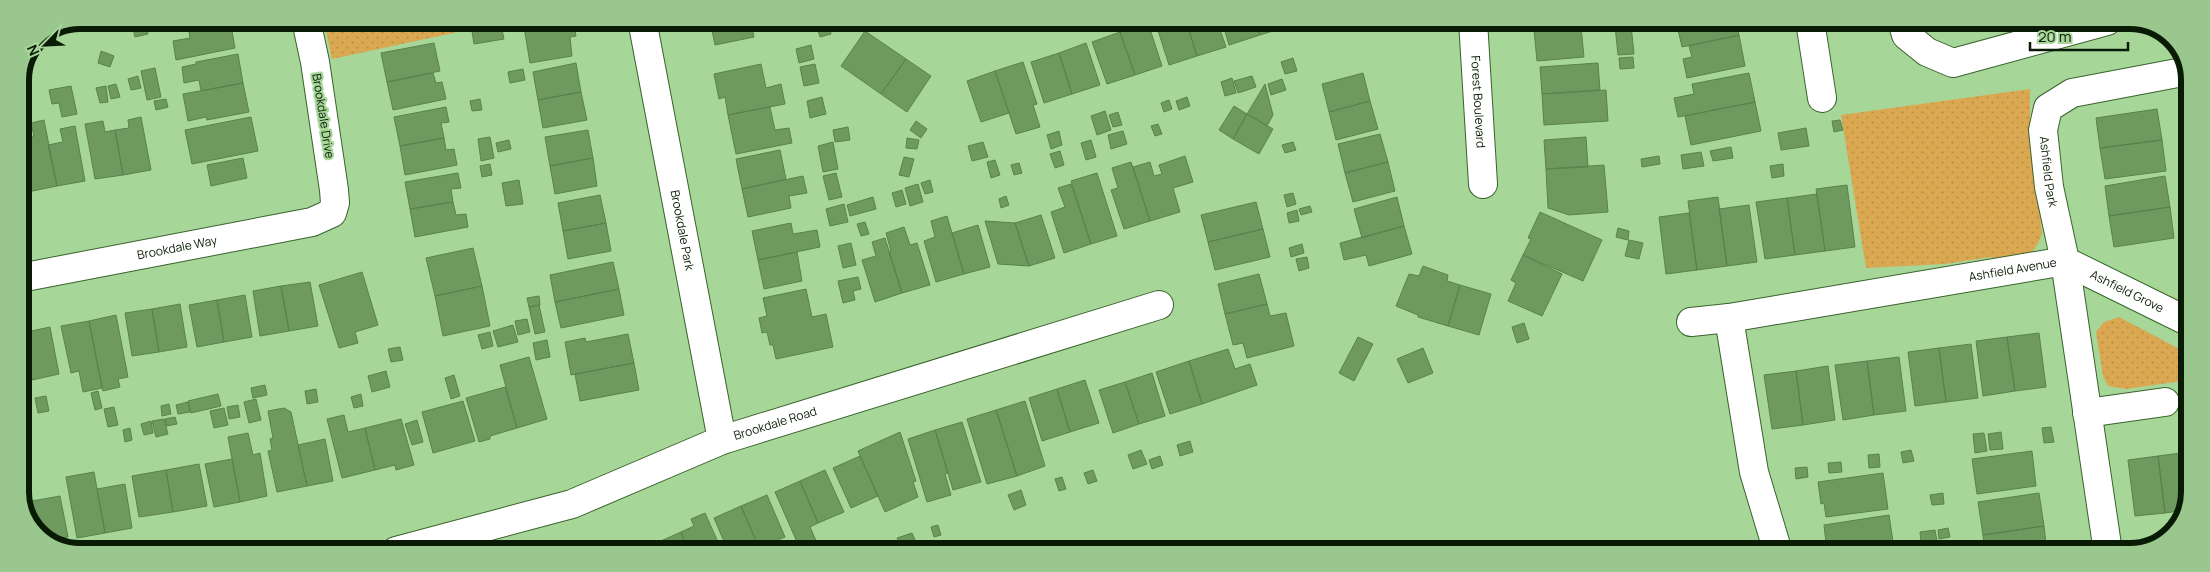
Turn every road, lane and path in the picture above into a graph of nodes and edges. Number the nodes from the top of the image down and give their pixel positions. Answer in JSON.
{"nodes":[{"id":1,"x":308,"y":29,"type":"edge"},
{"id":2,"x":644,"y":29,"type":"edge"},
{"id":3,"x":1473,"y":29,"type":"edge"},
{"id":4,"x":1811,"y":29,"type":"edge"},
{"id":5,"x":1904,"y":29,"type":"edge"},
{"id":6,"x":2078,"y":29,"type":"edge"},
{"id":7,"x":2180,"y":73,"type":"edge"},
{"id":8,"x":1822,"y":98,"type":"dead end"},
{"id":9,"x":1483,"y":184,"type":"dead end"},
{"id":10,"x":332,"y":213,"type":"joint"},
{"id":11,"x":2066,"y":262,"type":"junction"},
{"id":12,"x":29,"y":276,"type":"edge"},
{"id":13,"x":1160,"y":305,"type":"dead end"},
{"id":14,"x":1729,"y":318,"type":"junction"},
{"id":15,"x":2181,"y":318,"type":"edge"},
{"id":16,"x":1691,"y":322,"type":"dead end"},
{"id":17,"x":2165,"y":402,"type":"dead end"},
{"id":18,"x":2087,"y":413,"type":"junction"},
{"id":19,"x":722,"y":440,"type":"junction"},
{"id":20,"x":426,"y":543,"type":"edge"},
{"id":21,"x":1775,"y":543,"type":"edge"},
{"id":22,"x":2107,"y":543,"type":"edge"}],
"edges":[{"from":1,"to":10,"type":"street","name":"Brookdale Drive"},
{"from":2,"to":19,"type":"street","name":"Brookdale Park"},
{"from":3,"to":9,"type":"street","name":"Forest Boulevard"},
{"from":4,"to":8,"type":"street"},
{"from":5,"to":6,"type":"street"},
{"from":7,"to":11,"type":"street","name":"Ashfield Park"},
{"from":10,"to":12,"type":"street","name":"Brookdale Way"},
{"from":11,"to":14,"type":"street","name":"Ashfield Avenue"},
{"from":11,"to":15,"type":"street","name":"Ashfield Grove"},
{"from":11,"to":18,"type":"street","name":"Ashfield Avenue"},
{"from":13,"to":19,"type":"street","name":"Brookdale Road"},
{"from":14,"to":16,"type":"street","name":"Ashfield Avenue"},
{"from":14,"to":21,"type":"street"},
{"from":17,"to":18,"type":"street"},
{"from":18,"to":22,"type":"street","name":"Ashfield Avenue"},
{"from":19,"to":20,"type":"street","name":"Brookdale Road"}]}
